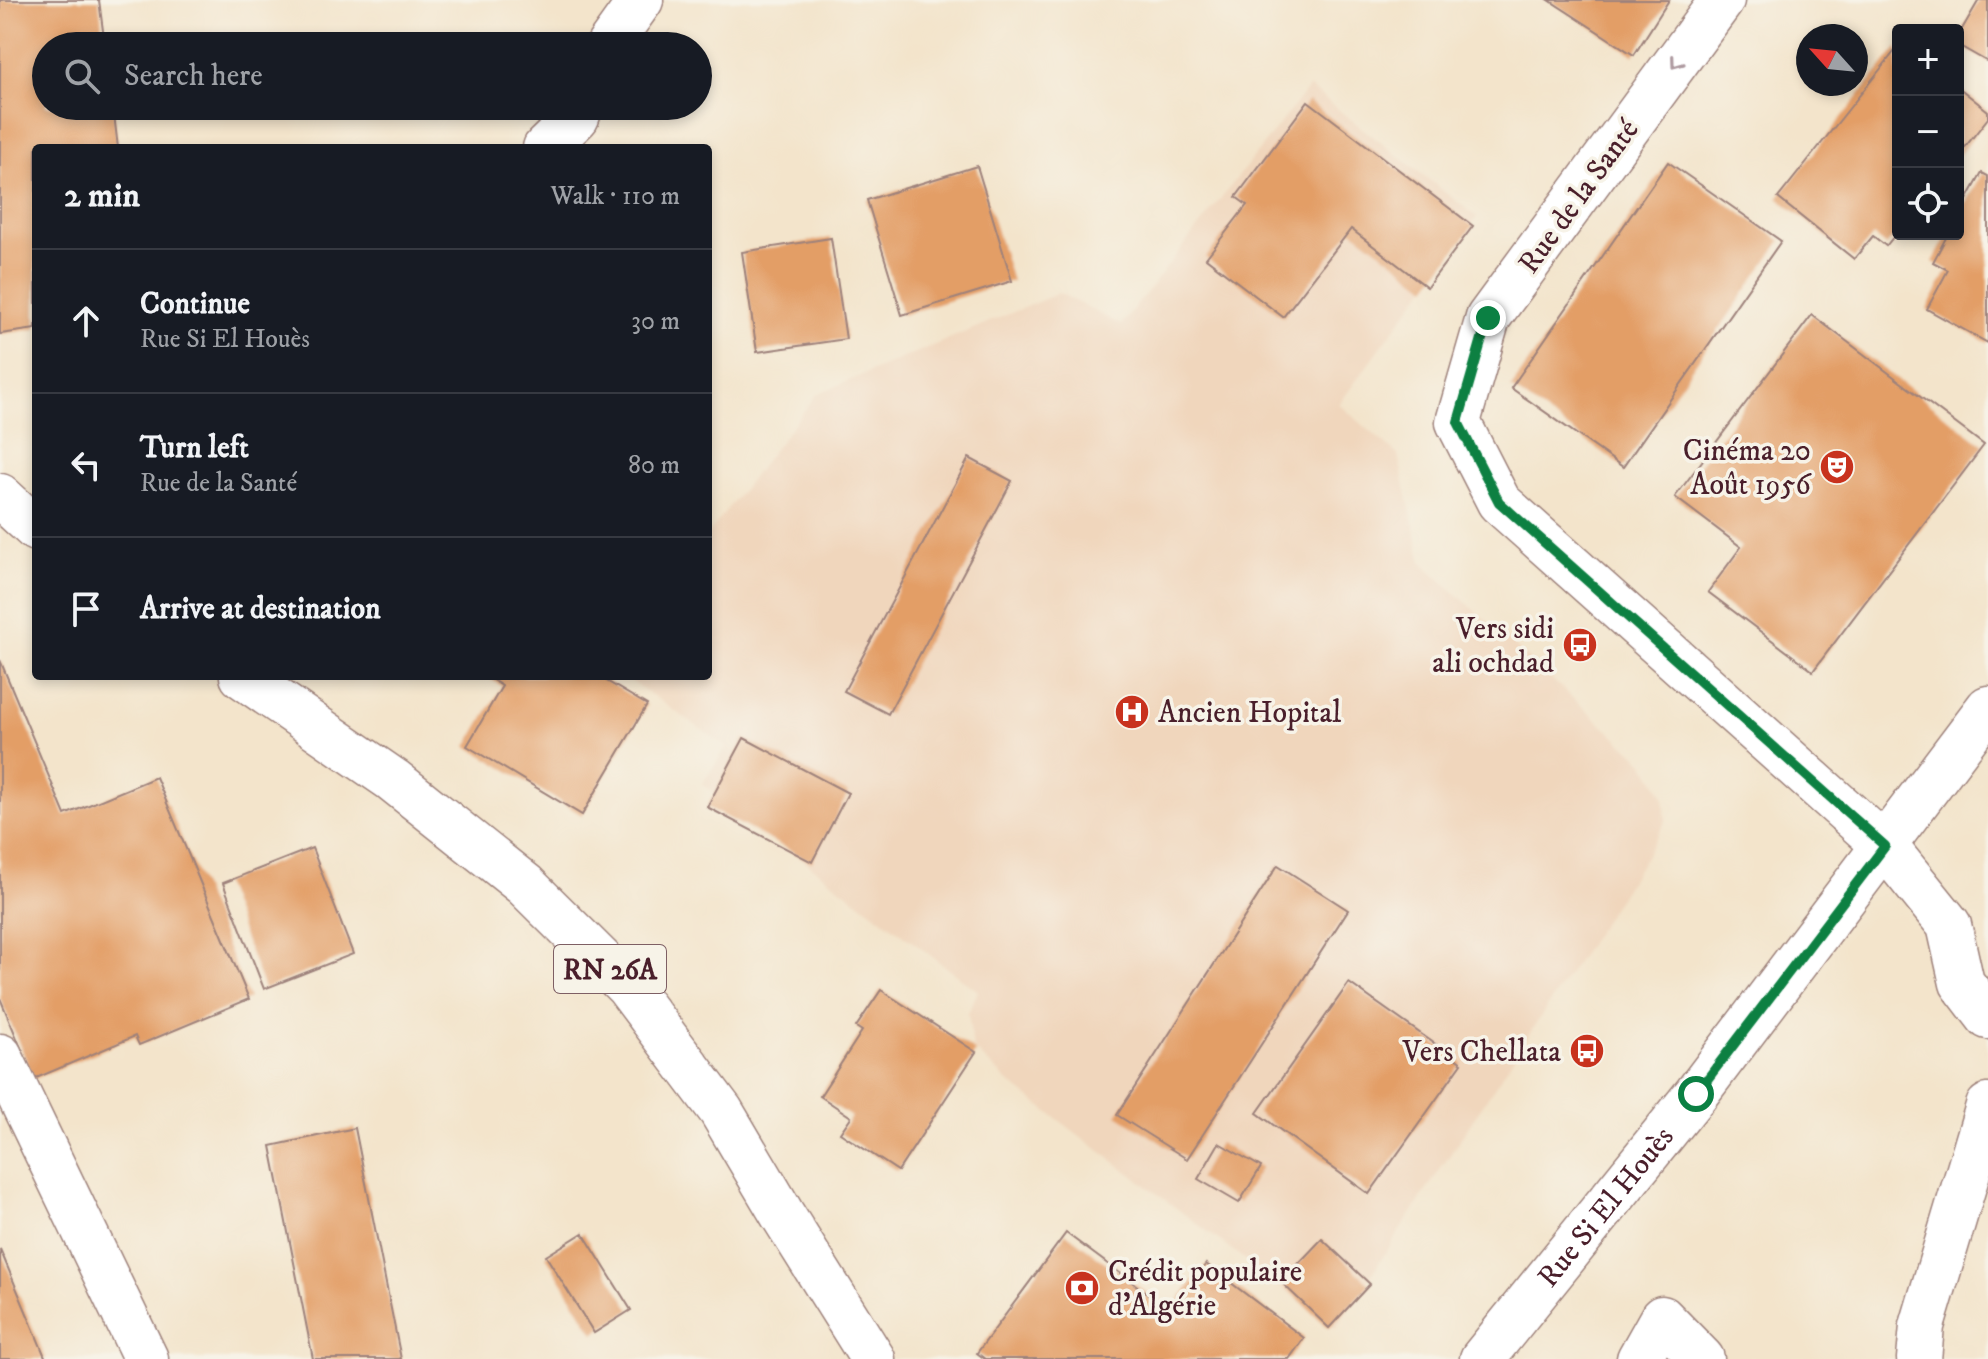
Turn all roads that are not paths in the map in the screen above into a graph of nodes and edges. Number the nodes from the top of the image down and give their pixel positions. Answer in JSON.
{"nodes":[{"id":1,"x":641,"y":0,"type":"edge"},
{"id":2,"x":1722,"y":0,"type":"edge"},
{"id":3,"x":618,"y":32,"type":"edge"},
{"id":4,"x":574,"y":120,"type":"edge"},
{"id":5,"x":549,"y":144,"type":"edge"},
{"id":6,"x":0,"y":496,"type":"edge"},
{"id":7,"x":32,"y":525,"type":"edge"},
{"id":8,"x":248,"y":680,"type":"edge"},
{"id":9,"x":1988,"y":708,"type":"edge"},
{"id":10,"x":1885,"y":846,"type":"junction"},
{"id":11,"x":1988,"y":1017,"type":"edge"},
{"id":12,"x":0,"y":1056,"type":"edge"},
{"id":13,"x":1988,"y":1106,"type":"edge"},
{"id":14,"x":146,"y":1359,"type":"edge"},
{"id":15,"x":873,"y":1359,"type":"edge"},
{"id":16,"x":1482,"y":1359,"type":"edge"},
{"id":17,"x":1639,"y":1359,"type":"edge"},
{"id":18,"x":1702,"y":1359,"type":"edge"},
{"id":19,"x":1919,"y":1359,"type":"edge"}],
"edges":[{"from":1,"to":3,"type":"main road"},
{"from":2,"to":10,"type":"main road","name":"Rue de la Santé","one_way":true},
{"from":4,"to":5,"type":"main road"},
{"from":6,"to":7,"type":"main road"},
{"from":8,"to":15,"type":"main road","number":"RN 26A"},
{"from":9,"to":10,"type":"main road","name":"Rue Si El Houès"},
{"from":10,"to":11,"type":"main road","name":"Rue de la Santé"},
{"from":10,"to":16,"type":"main road","name":"Rue Si El Houès"},
{"from":12,"to":14,"type":"main road"},
{"from":13,"to":19,"type":"main road"},
{"from":17,"to":18,"type":"main road"}]}
